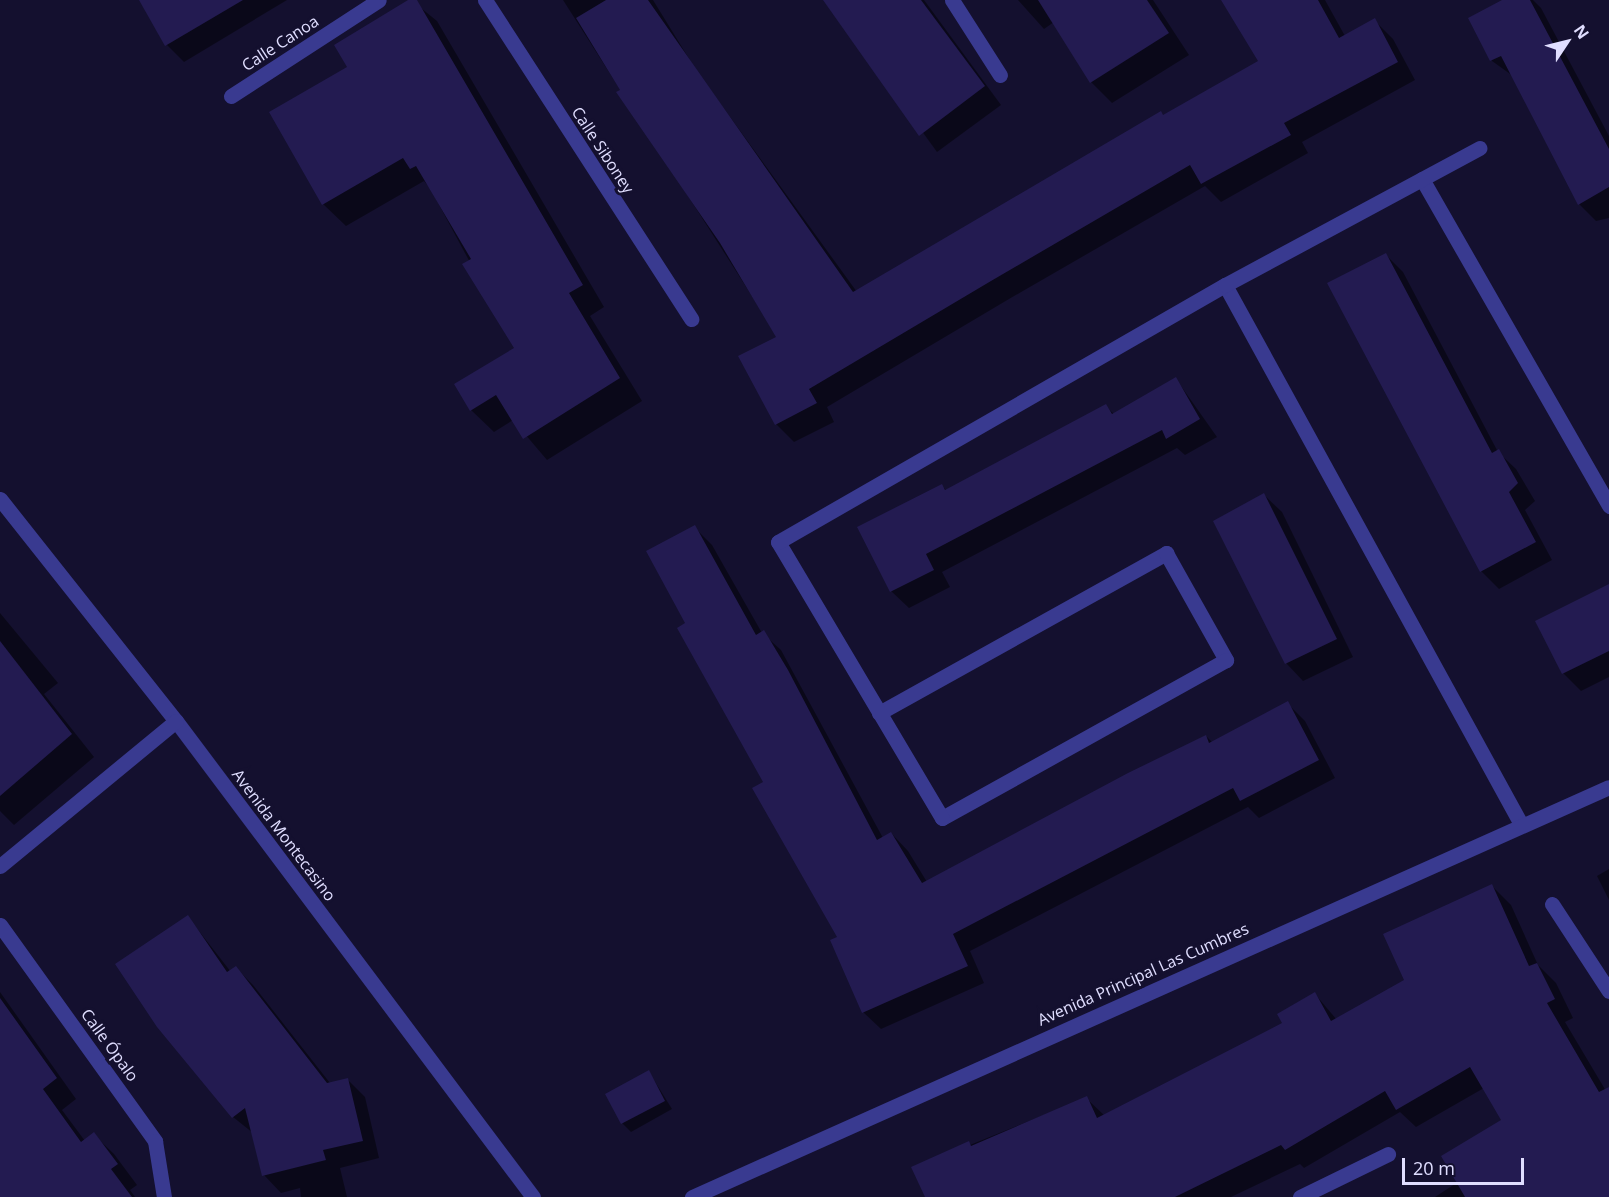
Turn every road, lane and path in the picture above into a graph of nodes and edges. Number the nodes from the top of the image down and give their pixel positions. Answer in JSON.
{"nodes":[{"id":1,"x":379,"y":0,"type":"edge"},
{"id":2,"x":485,"y":0,"type":"edge"},
{"id":3,"x":952,"y":0,"type":"edge"},
{"id":4,"x":1000,"y":75,"type":"dead end"},
{"id":5,"x":231,"y":96,"type":"dead end"},
{"id":6,"x":1479,"y":148,"type":"dead end"},
{"id":7,"x":1422,"y":179,"type":"junction"},
{"id":8,"x":1225,"y":285,"type":"junction"},
{"id":9,"x":691,"y":319,"type":"dead end"},
{"id":10,"x":0,"y":499,"type":"edge"},
{"id":11,"x":1609,"y":507,"type":"edge"},
{"id":12,"x":879,"y":712,"type":"junction"},
{"id":13,"x":176,"y":721,"type":"junction"},
{"id":14,"x":1609,"y":787,"type":"edge"},
{"id":15,"x":1521,"y":824,"type":"junction"},
{"id":16,"x":0,"y":866,"type":"edge"},
{"id":17,"x":1552,"y":904,"type":"dead end"},
{"id":18,"x":0,"y":925,"type":"edge"},
{"id":19,"x":1609,"y":991,"type":"edge"},
{"id":20,"x":1388,"y":1154,"type":"dead end"},
{"id":21,"x":164,"y":1197,"type":"edge"},
{"id":22,"x":533,"y":1197,"type":"edge"},
{"id":23,"x":692,"y":1197,"type":"edge"},
{"id":24,"x":1300,"y":1197,"type":"edge"}],
"edges":[{"from":1,"to":5,"type":"street","name":"Calle Canoa"},
{"from":2,"to":9,"type":"street","name":"Calle Siboney"},
{"from":3,"to":4,"type":"street"},
{"from":6,"to":7,"type":"street"},
{"from":7,"to":8,"type":"street"},
{"from":7,"to":11,"type":"street"},
{"from":8,"to":12,"type":"street"},
{"from":8,"to":15,"type":"street"},
{"from":10,"to":13,"type":"street","name":"Avenida Montecasino"},
{"from":12,"to":12,"type":"street"},
{"from":13,"to":16,"type":"street"},
{"from":13,"to":22,"type":"street","name":"Avenida Montecasino"},
{"from":14,"to":15,"type":"street","name":"Avenida Principal Las Cumbres"},
{"from":15,"to":23,"type":"street","name":"Avenida Principal Las Cumbres"},
{"from":17,"to":19,"type":"street"},
{"from":18,"to":21,"type":"street","name":"Calle Ópalo"},
{"from":20,"to":24,"type":"street"}]}
